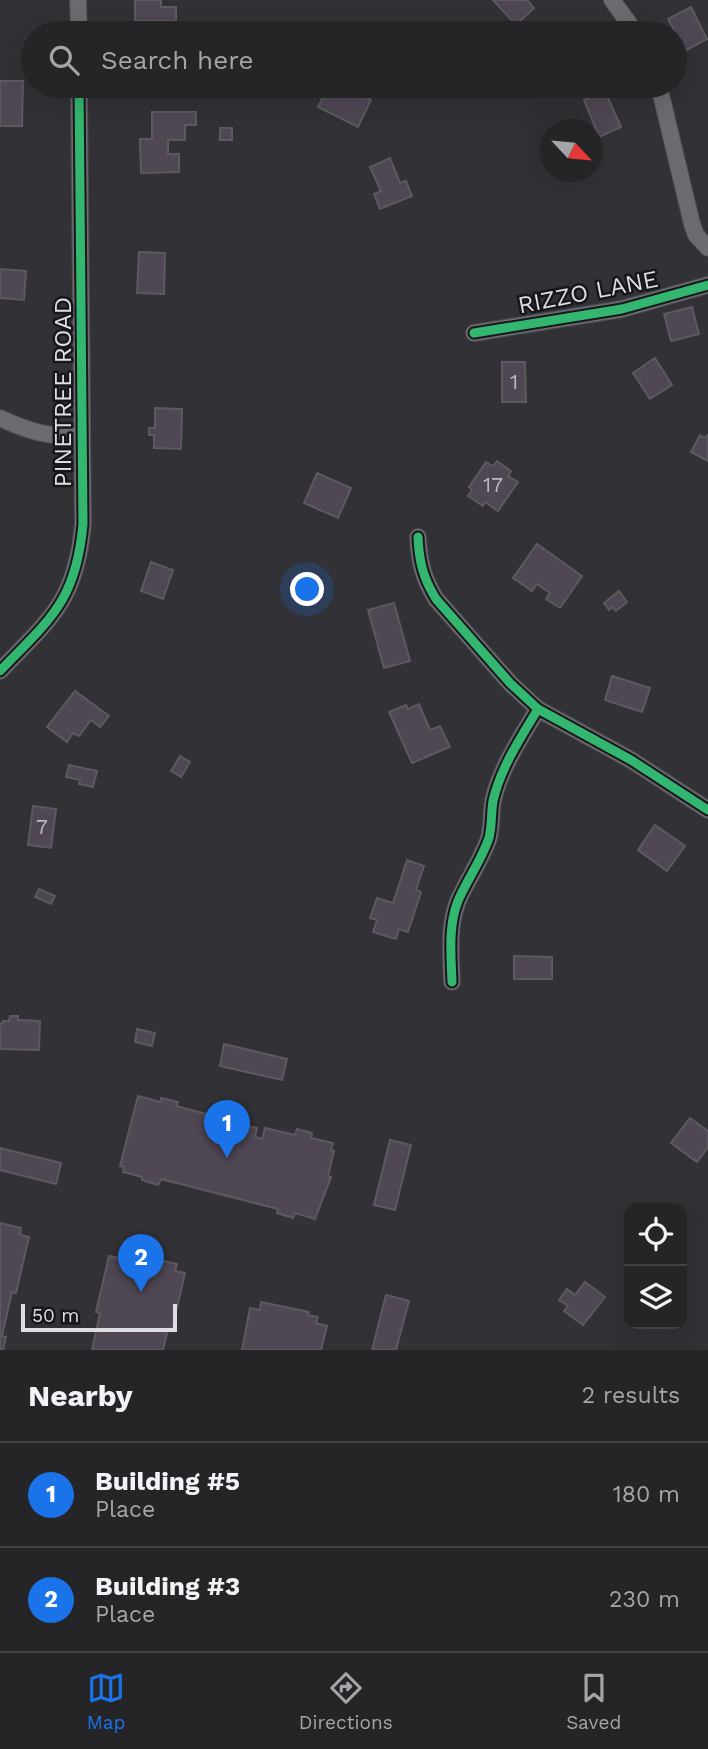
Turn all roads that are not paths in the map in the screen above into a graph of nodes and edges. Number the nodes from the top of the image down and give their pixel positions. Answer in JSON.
{"nodes":[{"id":1,"x":78,"y":0,"type":"edge"},
{"id":2,"x":612,"y":0,"type":"edge"},
{"id":3,"x":79,"y":21,"type":"edge"},
{"id":4,"x":627,"y":21,"type":"edge"},
{"id":5,"x":79,"y":98,"type":"edge"},
{"id":6,"x":662,"y":98,"type":"edge"},
{"id":7,"x":708,"y":248,"type":"edge"},
{"id":8,"x":708,"y":285,"type":"edge"},
{"id":9,"x":474,"y":333,"type":"dead end"},
{"id":10,"x":0,"y":418,"type":"edge"},
{"id":11,"x":82,"y":436,"type":"junction"},
{"id":12,"x":418,"y":537,"type":"dead end"},
{"id":13,"x":0,"y":671,"type":"edge"},
{"id":14,"x":538,"y":709,"type":"junction"},
{"id":15,"x":708,"y":810,"type":"edge"},
{"id":16,"x":452,"y":982,"type":"dead end"}],
"edges":[{"from":1,"to":3,"type":"street"},
{"from":2,"to":4,"type":"street"},
{"from":5,"to":11,"type":"street","name":"PINETREE ROAD"},
{"from":6,"to":7,"type":"street"},
{"from":8,"to":9,"type":"street","name":"RIZZO LANE"},
{"from":10,"to":11,"type":"street"},
{"from":11,"to":13,"type":"street","name":"PINETREE ROAD"},
{"from":12,"to":14,"type":"street"},
{"from":14,"to":15,"type":"street"},
{"from":14,"to":16,"type":"street"}]}
